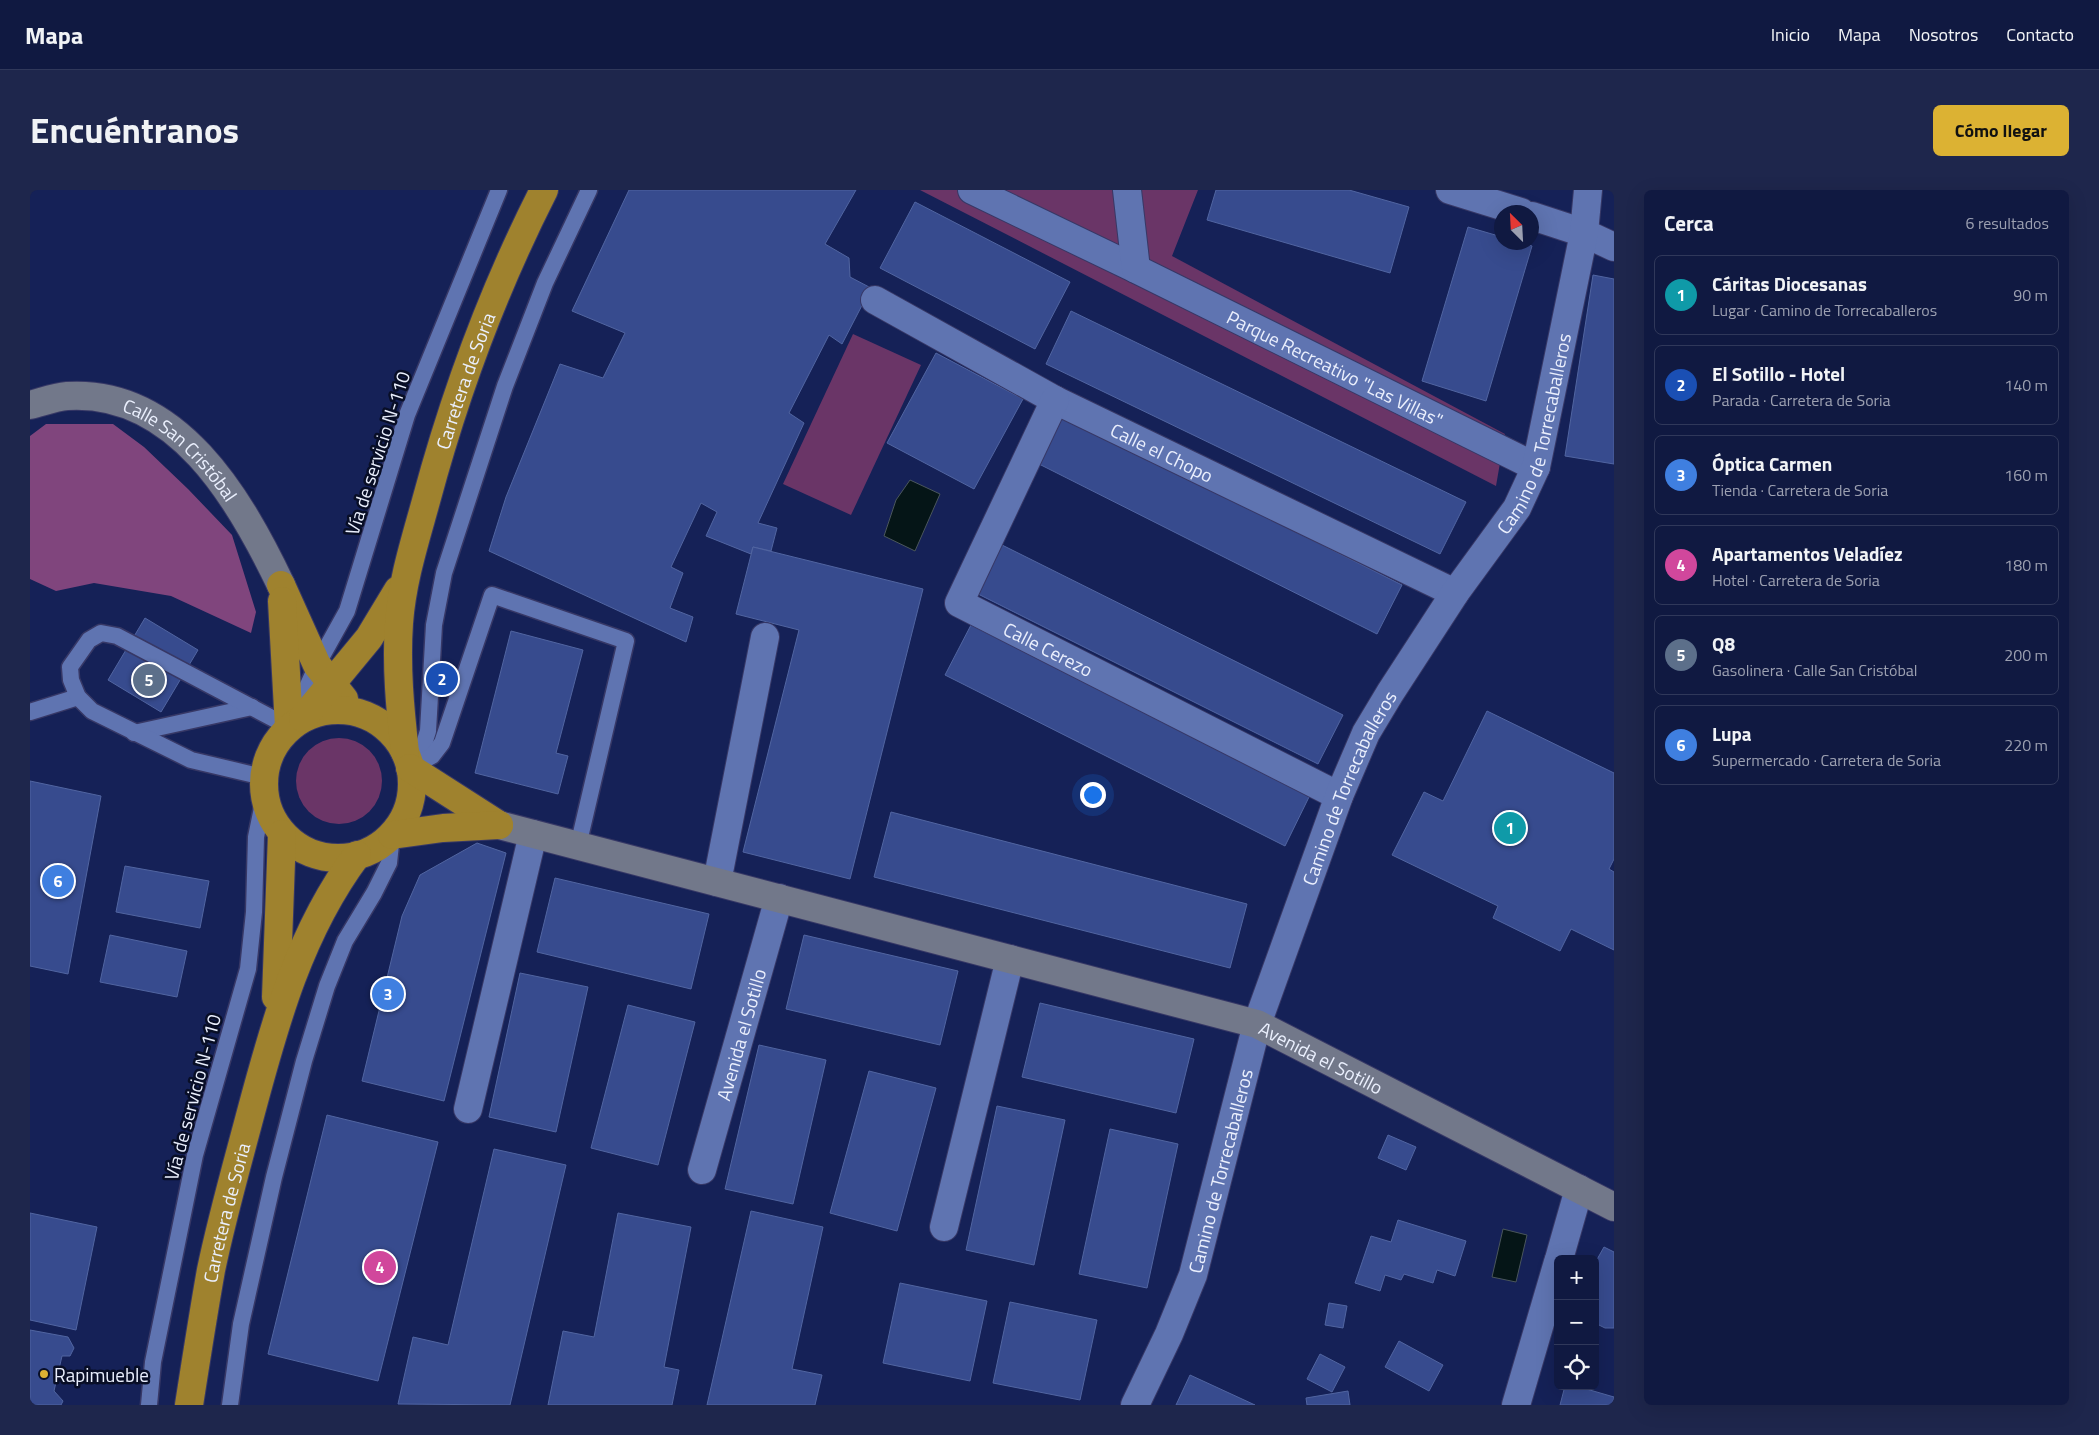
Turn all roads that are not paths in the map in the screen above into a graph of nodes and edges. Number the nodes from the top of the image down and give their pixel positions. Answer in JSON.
{"nodes":[{"id":1,"x":499,"y":190,"type":"edge"},
{"id":2,"x":544,"y":190,"type":"edge"},
{"id":3,"x":589,"y":190,"type":"edge"},
{"id":4,"x":972,"y":190,"type":"edge"},
{"id":5,"x":1127,"y":190,"type":"edge"},
{"id":6,"x":1450,"y":190,"type":"edge"},
{"id":7,"x":1588,"y":190,"type":"edge"},
{"id":8,"x":1498,"y":205,"type":"edge"},
{"id":9,"x":1539,"y":218,"type":"edge"},
{"id":10,"x":1584,"y":233,"type":"junction"},
{"id":11,"x":1614,"y":247,"type":"edge"},
{"id":12,"x":1136,"y":269,"type":"junction"},
{"id":13,"x":876,"y":300,"type":"dead end"},
{"id":14,"x":1055,"y":400,"type":"junction"},
{"id":15,"x":30,"y":405,"type":"edge"},
{"id":16,"x":1536,"y":468,"type":"junction"},
{"id":17,"x":405,"y":578,"type":"junction"},
{"id":18,"x":281,"y":585,"type":"junction"},
{"id":19,"x":1455,"y":593,"type":"junction"},
{"id":20,"x":765,"y":637,"type":"dead end"},
{"id":21,"x":324,"y":675,"type":"junction"},
{"id":22,"x":78,"y":698,"type":"junction"},
{"id":23,"x":252,"y":707,"type":"junction"},
{"id":24,"x":354,"y":711,"type":"junction"},
{"id":25,"x":30,"y":712,"type":"edge"},
{"id":26,"x":296,"y":722,"type":"junction"},
{"id":27,"x":134,"y":733,"type":"junction"},
{"id":28,"x":408,"y":760,"type":"junction"},
{"id":29,"x":264,"y":788,"type":"junction"},
{"id":30,"x":1339,"y":796,"type":"junction"},
{"id":31,"x":499,"y":825,"type":"junction"},
{"id":32,"x":282,"y":834,"type":"junction"},
{"id":33,"x":392,"y":834,"type":"junction"},
{"id":34,"x":533,"y":834,"type":"junction"},
{"id":35,"x":578,"y":846,"type":"junction"},
{"id":36,"x":357,"y":855,"type":"junction"},
{"id":37,"x":717,"y":882,"type":"junction"},
{"id":38,"x":779,"y":898,"type":"junction"},
{"id":39,"x":1010,"y":959,"type":"junction"},
{"id":40,"x":274,"y":1024,"type":"junction"},
{"id":41,"x":1257,"y":1024,"type":"junction"},
{"id":42,"x":468,"y":1108,"type":"dead end"},
{"id":43,"x":702,"y":1170,"type":"dead end"},
{"id":44,"x":1579,"y":1189,"type":"junction"},
{"id":45,"x":1614,"y":1207,"type":"edge"},
{"id":46,"x":944,"y":1227,"type":"dead end"},
{"id":47,"x":1559,"y":1255,"type":"edge"},
{"id":48,"x":1554,"y":1274,"type":"edge"},
{"id":49,"x":149,"y":1405,"type":"edge"},
{"id":50,"x":189,"y":1405,"type":"edge"},
{"id":51,"x":230,"y":1405,"type":"edge"},
{"id":52,"x":1135,"y":1405,"type":"edge"},
{"id":53,"x":1516,"y":1405,"type":"edge"}],
"edges":[{"from":1,"to":21,"type":"lane","name":"Vía de servicio N-110"},
{"from":2,"to":17,"type":"highway","name":"Carretera de Soria"},
{"from":3,"to":28,"type":"lane"},
{"from":4,"to":12,"type":"street","name":"Parque Recreativo \"Las Villas\""},
{"from":5,"to":12,"type":"street"},
{"from":6,"to":8,"type":"street"},
{"from":7,"to":10,"type":"street","name":"Camino de Torrecaballeros"},
{"from":9,"to":10,"type":"street"},
{"from":10,"to":11,"type":"street"},
{"from":10,"to":16,"type":"street","name":"Camino de Torrecaballeros"},
{"from":12,"to":16,"type":"street","name":"Parque Recreativo \"Las Villas\""},
{"from":13,"to":14,"type":"street","name":"Calle el Chopo"},
{"from":14,"to":19,"type":"street","name":"Calle el Chopo"},
{"from":14,"to":30,"type":"street","name":"Calle Cerezo"},
{"from":15,"to":18,"type":"street","name":"Calle San Cristóbal"},
{"from":16,"to":19,"type":"street","name":"Camino de Torrecaballeros"},
{"from":17,"to":21,"type":"highway","name":"Carretera de Soria"},
{"from":17,"to":28,"type":"highway","name":"Carretera de Soria"},
{"from":18,"to":21,"type":"highway","name":"Calle San Cristóbal"},
{"from":18,"to":26,"type":"highway","name":"Calle San Cristóbal"},
{"from":19,"to":30,"type":"street","name":"Camino de Torrecaballeros"},
{"from":20,"to":37,"type":"street"},
{"from":21,"to":24,"type":"highway","name":"Calle San Cristóbal"},
{"from":21,"to":26,"type":"highway","name":"Carretera de Soria"},
{"from":22,"to":23,"type":"lane"},
{"from":22,"to":25,"type":"lane"},
{"from":22,"to":27,"type":"lane"},
{"from":23,"to":26,"type":"lane"},
{"from":23,"to":27,"type":"lane"},
{"from":24,"to":26,"type":"highway"},
{"from":24,"to":28,"type":"highway"},
{"from":26,"to":29,"type":"highway"},
{"from":27,"to":29,"type":"lane"},
{"from":28,"to":31,"type":"highway","name":"Avenida el Sotillo"},
{"from":28,"to":33,"type":"highway"},
{"from":28,"to":35,"type":"lane"},
{"from":29,"to":32,"type":"highway"},
{"from":29,"to":49,"type":"lane","name":"Vía de servicio N-110"},
{"from":30,"to":41,"type":"street","name":"Camino de Torrecaballeros"},
{"from":31,"to":33,"type":"highway","name":"Avenida el Sotillo"},
{"from":31,"to":34,"type":"street","name":"Avenida el Sotillo"},
{"from":32,"to":36,"type":"highway"},
{"from":32,"to":40,"type":"highway","name":"Carretera de Soria"},
{"from":33,"to":36,"type":"highway"},
{"from":33,"to":51,"type":"lane"},
{"from":34,"to":35,"type":"street","name":"Avenida el Sotillo"},
{"from":34,"to":42,"type":"street"},
{"from":35,"to":37,"type":"street","name":"Avenida el Sotillo"},
{"from":36,"to":40,"type":"highway","name":"Carretera de Soria"},
{"from":37,"to":38,"type":"street","name":"Avenida el Sotillo"},
{"from":38,"to":39,"type":"street","name":"Avenida el Sotillo"},
{"from":38,"to":43,"type":"street","name":"Avenida el Sotillo"},
{"from":39,"to":41,"type":"street","name":"Avenida el Sotillo"},
{"from":39,"to":46,"type":"street"},
{"from":40,"to":50,"type":"highway","name":"Carretera de Soria"},
{"from":41,"to":44,"type":"street","name":"Avenida el Sotillo"},
{"from":41,"to":52,"type":"street","name":"Camino de Torrecaballeros"},
{"from":44,"to":45,"type":"street","name":"Avenida el Sotillo"},
{"from":44,"to":47,"type":"street"},
{"from":48,"to":53,"type":"street"}]}
